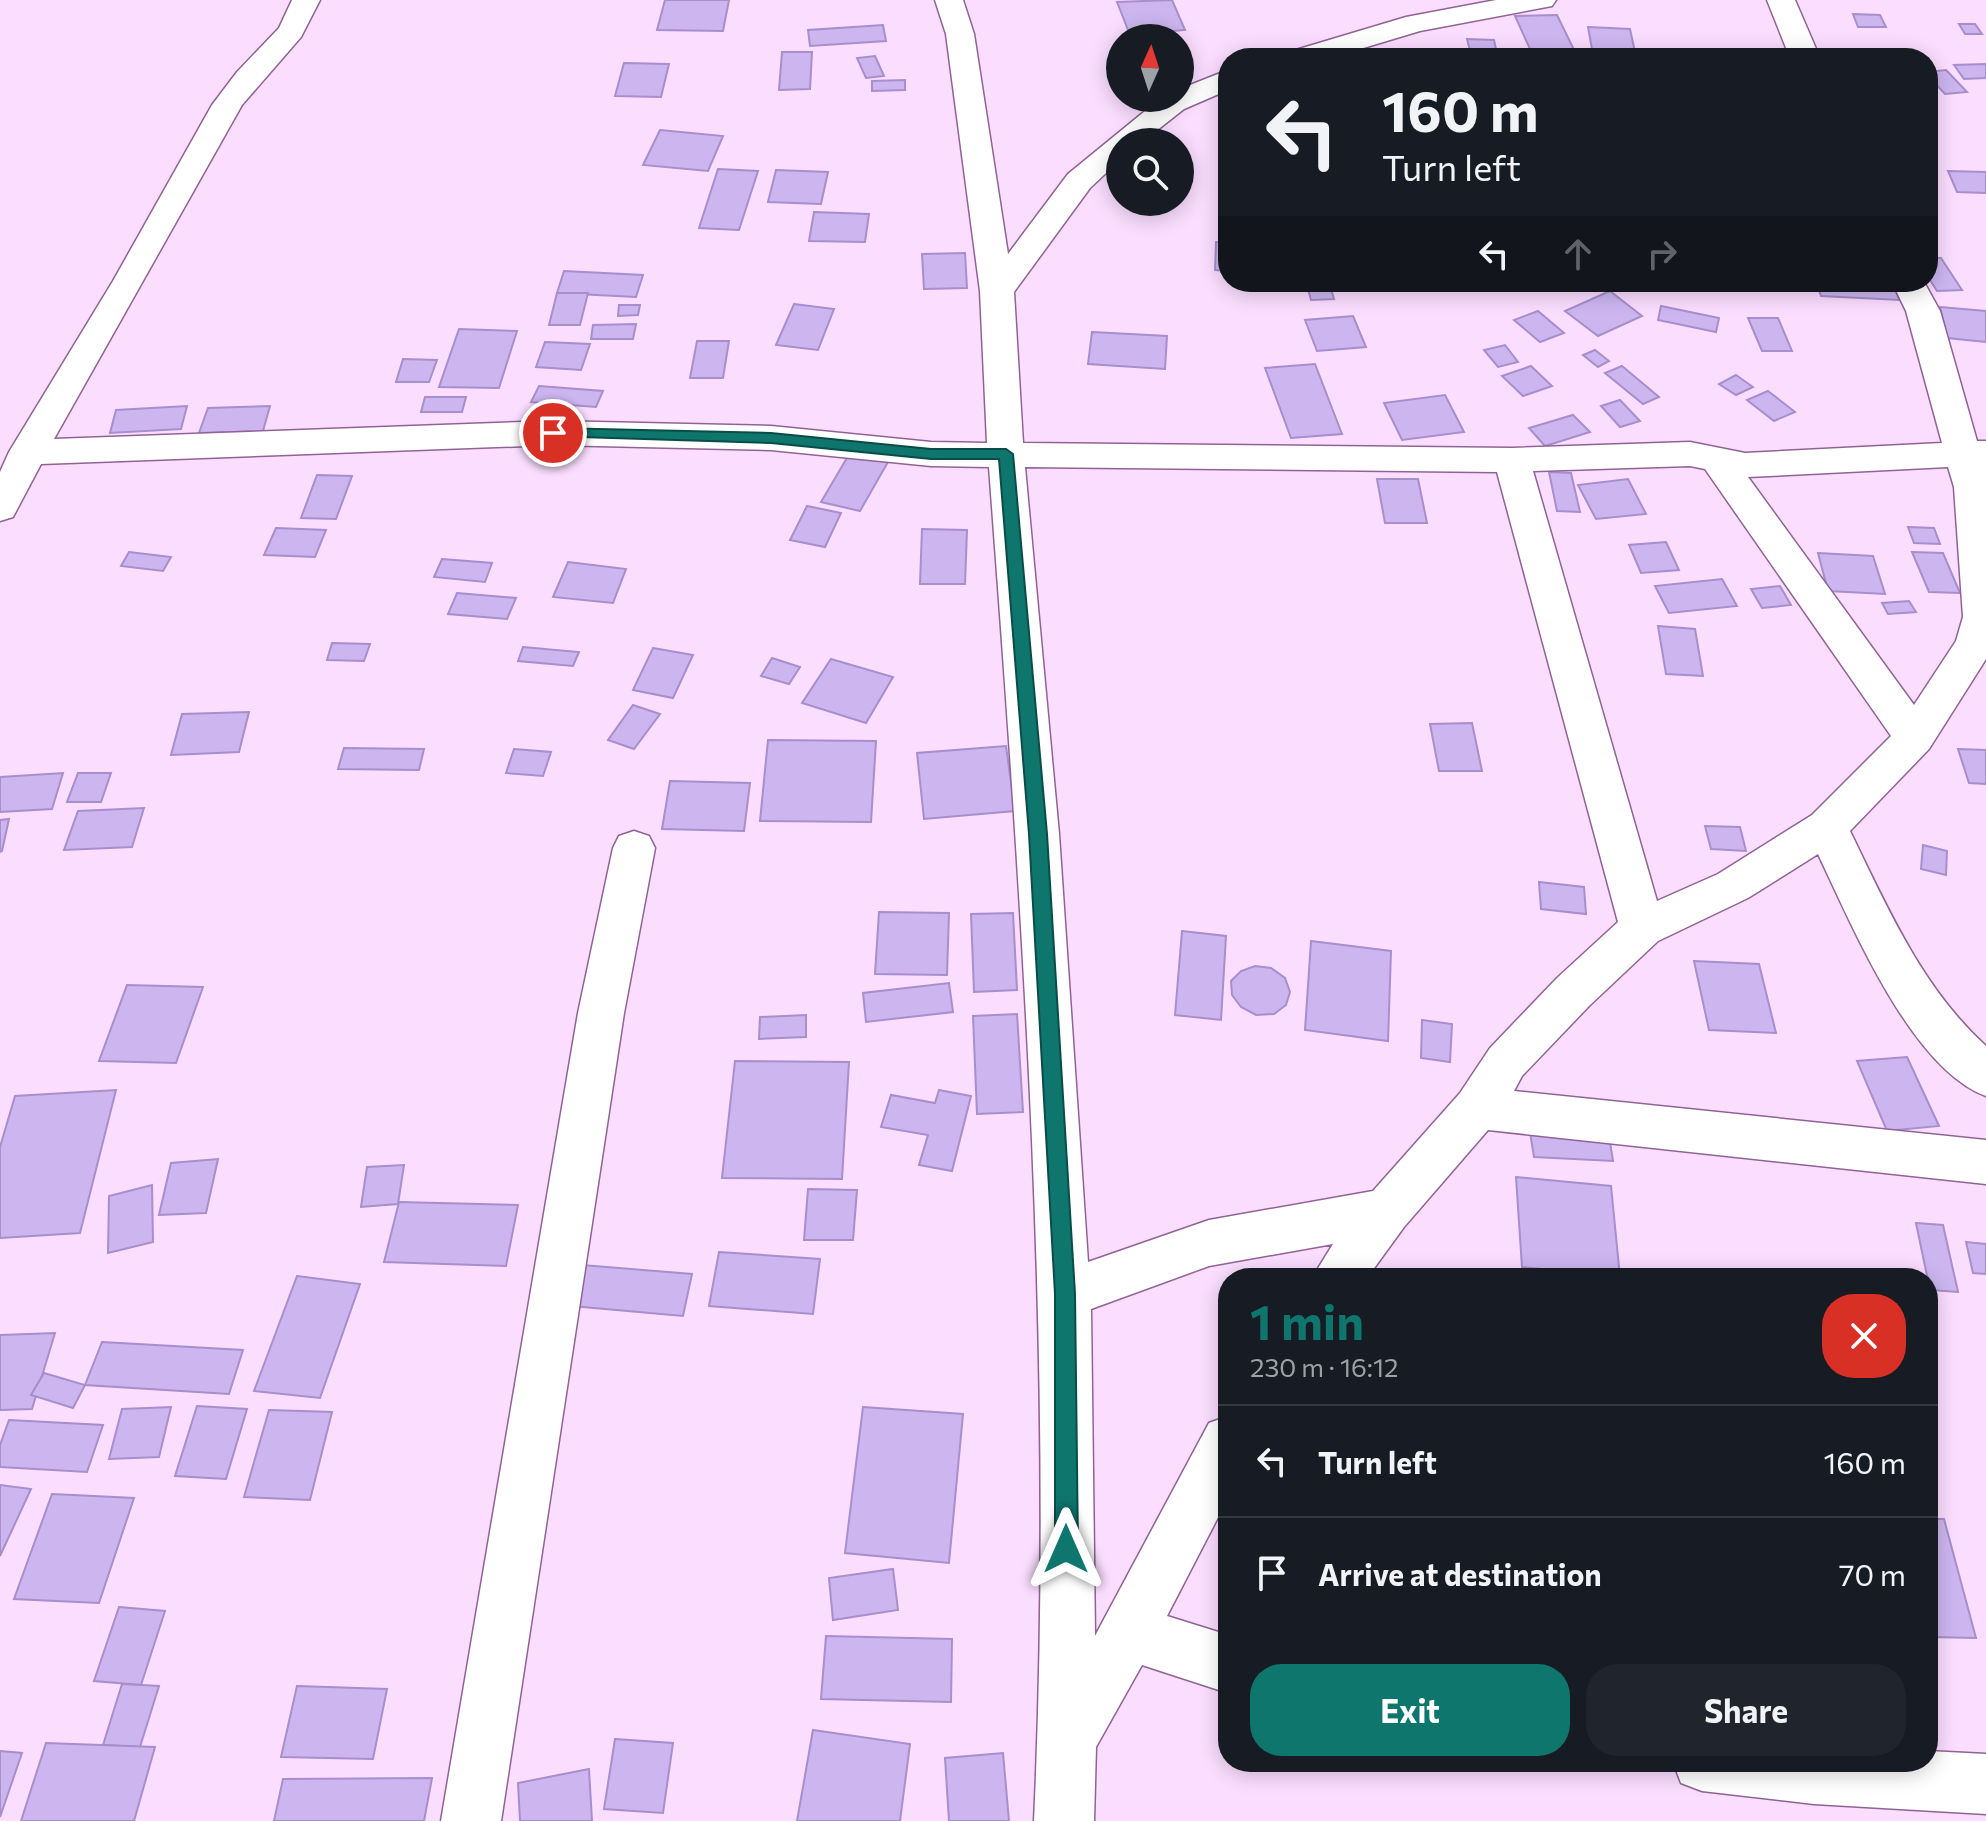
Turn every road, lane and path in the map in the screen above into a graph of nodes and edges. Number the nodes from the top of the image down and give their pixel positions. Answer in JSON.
{"nodes":[{"id":1,"x":306,"y":0,"type":"edge"},
{"id":2,"x":949,"y":0,"type":"edge"},
{"id":3,"x":1542,"y":0,"type":"edge"},
{"id":4,"x":1781,"y":0,"type":"edge"},
{"id":5,"x":1422,"y":11,"type":"edge"},
{"id":6,"x":1325,"y":48,"type":"edge"},
{"id":7,"x":1801,"y":48,"type":"edge"},
{"id":8,"x":1218,"y":83,"type":"edge"},
{"id":9,"x":1140,"y":128,"type":"edge"},
{"id":10,"x":1106,"y":157,"type":"edge"},
{"id":11,"x":997,"y":291,"type":"junction"},
{"id":12,"x":1913,"y":292,"type":"edge"},
{"id":13,"x":27,"y":452,"type":"junction"},
{"id":14,"x":1006,"y":454,"type":"junction"},
{"id":15,"x":1975,"y":454,"type":"edge"},
{"id":16,"x":1512,"y":460,"type":"junction"},
{"id":17,"x":1717,"y":460,"type":"junction"},
{"id":18,"x":0,"y":508,"type":"edge"},
{"id":19,"x":1915,"y":738,"type":"junction"},
{"id":20,"x":1827,"y":827,"type":"junction"},
{"id":21,"x":634,"y":848,"type":"dead end"},
{"id":22,"x":1642,"y":928,"type":"junction"},
{"id":23,"x":1986,"y":1076,"type":"edge"},
{"id":24,"x":1477,"y":1108,"type":"junction"},
{"id":25,"x":1986,"y":1162,"type":"edge"},
{"id":26,"x":1387,"y":1211,"type":"junction"},
{"id":27,"x":1344,"y":1268,"type":"edge"},
{"id":28,"x":1065,"y":1294,"type":"junction"},
{"id":29,"x":1218,"y":1461,"type":"edge"},
{"id":30,"x":1129,"y":1632,"type":"junction"},
{"id":31,"x":1218,"y":1661,"type":"edge"},
{"id":32,"x":1067,"y":1740,"type":"junction"},
{"id":33,"x":1795,"y":1772,"type":"edge"},
{"id":34,"x":1986,"y":1784,"type":"edge"},
{"id":35,"x":471,"y":1821,"type":"edge"},
{"id":36,"x":1064,"y":1821,"type":"edge"}],
"edges":[{"from":1,"to":13,"type":"street"},
{"from":2,"to":11,"type":"street"},
{"from":3,"to":5,"type":"street"},
{"from":4,"to":7,"type":"street"},
{"from":5,"to":6,"type":"street"},
{"from":8,"to":9,"type":"street"},
{"from":10,"to":11,"type":"street"},
{"from":11,"to":14,"type":"street"},
{"from":12,"to":15,"type":"street"},
{"from":13,"to":14,"type":"street"},
{"from":13,"to":18,"type":"street"},
{"from":14,"to":16,"type":"street"},
{"from":14,"to":28,"type":"street"},
{"from":15,"to":17,"type":"street"},
{"from":15,"to":19,"type":"street"},
{"from":16,"to":17,"type":"street"},
{"from":16,"to":22,"type":"street"},
{"from":17,"to":19,"type":"street"},
{"from":19,"to":20,"type":"street"},
{"from":20,"to":22,"type":"street"},
{"from":20,"to":23,"type":"street"},
{"from":21,"to":35,"type":"street"},
{"from":22,"to":24,"type":"street"},
{"from":24,"to":25,"type":"street"},
{"from":24,"to":26,"type":"street"},
{"from":26,"to":27,"type":"street"},
{"from":26,"to":28,"type":"street"},
{"from":28,"to":32,"type":"street"},
{"from":29,"to":30,"type":"street"},
{"from":30,"to":31,"type":"street"},
{"from":30,"to":32,"type":"street"},
{"from":32,"to":36,"type":"street"},
{"from":33,"to":34,"type":"street"}]}
